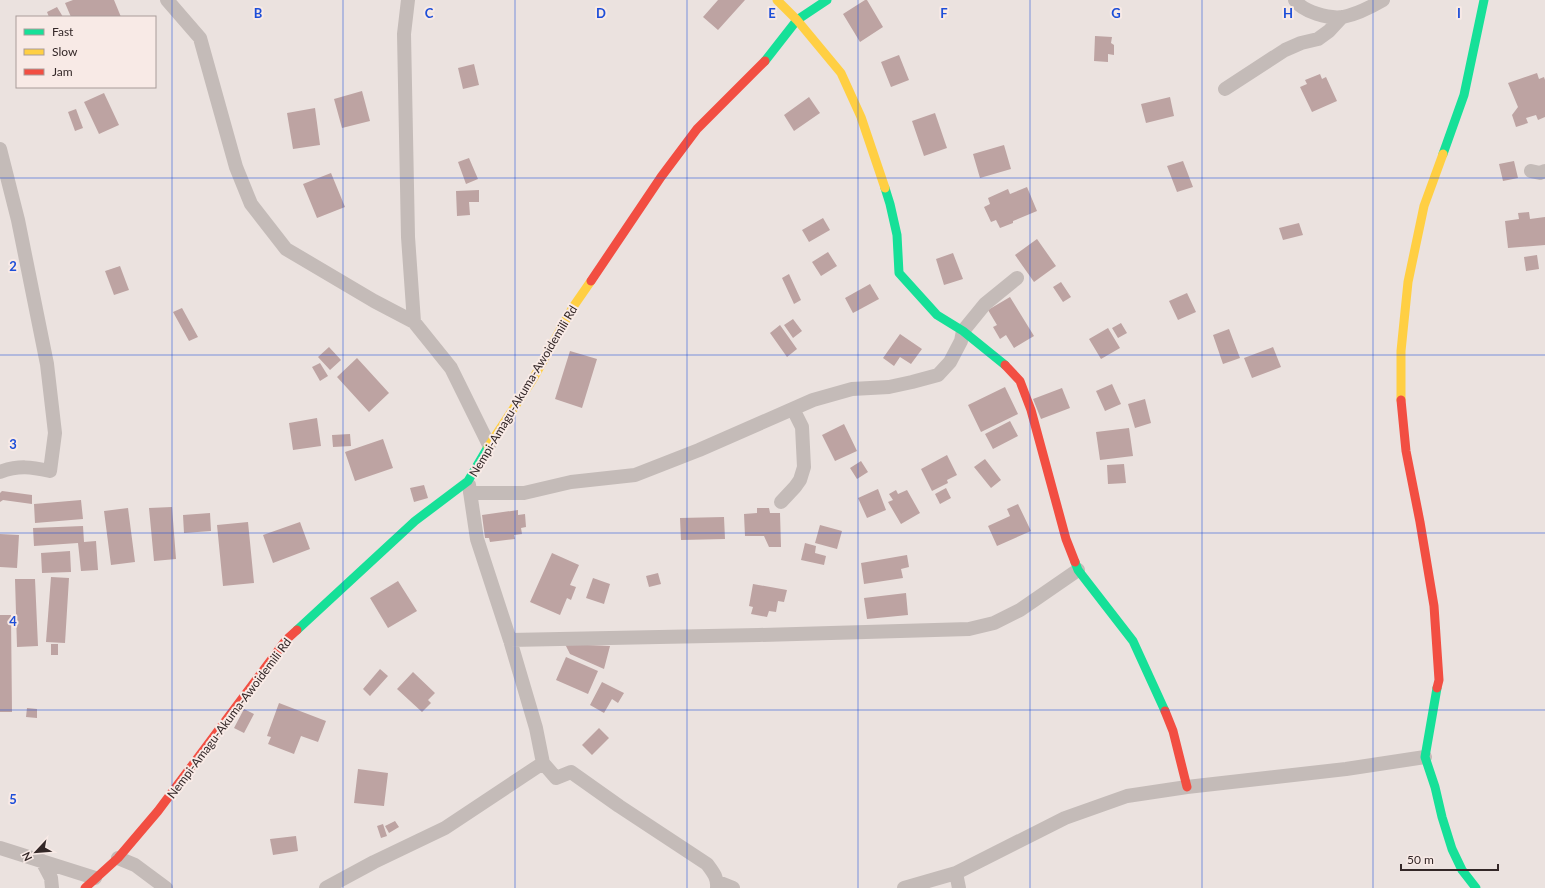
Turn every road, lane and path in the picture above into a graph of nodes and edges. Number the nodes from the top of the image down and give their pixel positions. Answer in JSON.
{"nodes":[{"id":1,"x":167,"y":0,"type":"edge"},
{"id":2,"x":408,"y":0,"type":"edge"},
{"id":3,"x":777,"y":0,"type":"edge"},
{"id":4,"x":827,"y":0,"type":"edge"},
{"id":5,"x":1295,"y":0,"type":"edge"},
{"id":6,"x":1383,"y":0,"type":"edge"},
{"id":7,"x":1484,"y":0,"type":"edge"},
{"id":8,"x":1342,"y":17,"type":"junction"},
{"id":9,"x":797,"y":20,"type":"junction"},
{"id":10,"x":1225,"y":89,"type":"dead end"},
{"id":11,"x":0,"y":149,"type":"edge"},
{"id":12,"x":1531,"y":171,"type":"dead end"},
{"id":13,"x":1545,"y":172,"type":"edge"},
{"id":14,"x":1017,"y":278,"type":"dead end"},
{"id":15,"x":414,"y":322,"type":"junction"},
{"id":16,"x":963,"y":330,"type":"junction"},
{"id":17,"x":793,"y":409,"type":"junction"},
{"id":18,"x":489,"y":445,"type":"junction"},
{"id":19,"x":0,"y":472,"type":"edge"},
{"id":20,"x":469,"y":487,"type":"junction"},
{"id":21,"x":780,"y":502,"type":"dead end"},
{"id":22,"x":1078,"y":570,"type":"junction"},
{"id":23,"x":510,"y":640,"type":"junction"},
{"id":24,"x":1425,"y":757,"type":"junction"},
{"id":25,"x":543,"y":763,"type":"junction"},
{"id":26,"x":1187,"y":787,"type":"junction"},
{"id":27,"x":0,"y":848,"type":"edge"},
{"id":28,"x":118,"y":858,"type":"junction"},
{"id":29,"x":42,"y":861,"type":"junction"},
{"id":30,"x":956,"y":873,"type":"junction"},
{"id":31,"x":90,"y":883,"type":"edge"},
{"id":32,"x":717,"y":885,"type":"edge"},
{"id":33,"x":52,"y":888,"type":"edge"},
{"id":34,"x":166,"y":888,"type":"edge"},
{"id":35,"x":326,"y":888,"type":"edge"},
{"id":36,"x":733,"y":888,"type":"edge"},
{"id":37,"x":904,"y":888,"type":"edge"},
{"id":38,"x":959,"y":888,"type":"edge"},
{"id":39,"x":1476,"y":888,"type":"edge"}],
"edges":[{"from":1,"to":15,"type":"street"},
{"from":2,"to":15,"type":"street"},
{"from":3,"to":9,"type":"street"},
{"from":4,"to":9,"type":"street","name":"Nempi-Amagu-Akuma-Awoidemili Rd"},
{"from":5,"to":8,"type":"street"},
{"from":6,"to":8,"type":"street"},
{"from":7,"to":24,"type":"street"},
{"from":8,"to":10,"type":"street"},
{"from":9,"to":16,"type":"street"},
{"from":9,"to":18,"type":"street","name":"Nempi-Amagu-Akuma-Awoidemili Rd"},
{"from":11,"to":19,"type":"street"},
{"from":12,"to":13,"type":"street"},
{"from":14,"to":16,"type":"street"},
{"from":15,"to":18,"type":"street"},
{"from":16,"to":17,"type":"street"},
{"from":16,"to":22,"type":"street"},
{"from":17,"to":20,"type":"street"},
{"from":17,"to":21,"type":"street"},
{"from":18,"to":20,"type":"street","name":"Nempi-Amagu-Akuma-Awoidemili Rd"},
{"from":20,"to":23,"type":"street"},
{"from":20,"to":28,"type":"street","name":"Nempi-Amagu-Akuma-Awoidemili Rd"},
{"from":22,"to":23,"type":"street"},
{"from":22,"to":26,"type":"street"},
{"from":23,"to":25,"type":"street"},
{"from":24,"to":26,"type":"street"},
{"from":24,"to":39,"type":"street"},
{"from":25,"to":32,"type":"street"},
{"from":25,"to":35,"type":"street"},
{"from":26,"to":30,"type":"street"},
{"from":27,"to":29,"type":"street"},
{"from":28,"to":31,"type":"street","name":"Nempi-Amagu-Akuma-Awoidemili Rd"},
{"from":28,"to":34,"type":"street"},
{"from":29,"to":31,"type":"street"},
{"from":29,"to":33,"type":"street"},
{"from":30,"to":37,"type":"street"},
{"from":30,"to":38,"type":"street"},
{"from":32,"to":36,"type":"street"}]}
